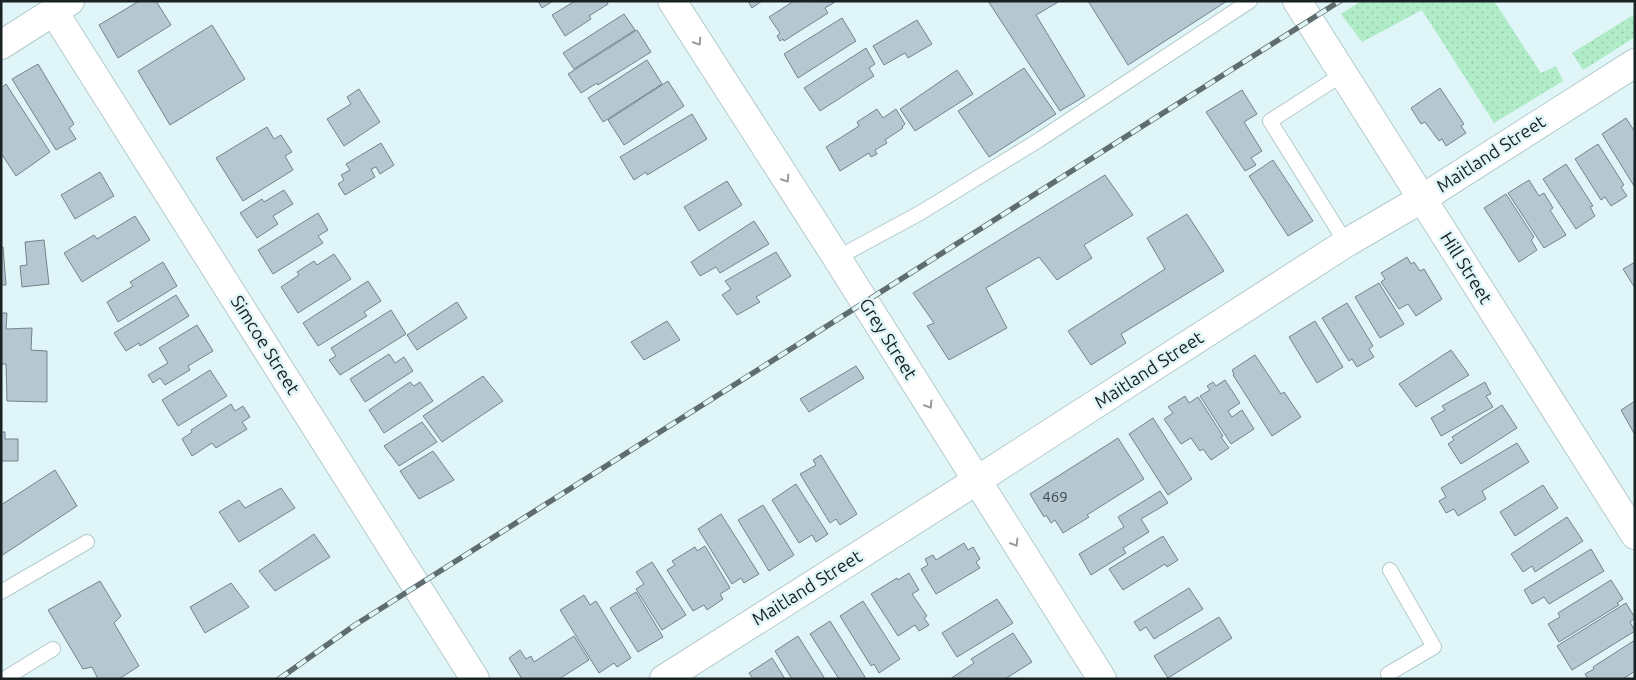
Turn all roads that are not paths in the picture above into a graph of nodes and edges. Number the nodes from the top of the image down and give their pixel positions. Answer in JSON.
{"nodes":[{"id":1,"x":672,"y":1,"type":"edge"},
{"id":2,"x":1250,"y":1,"type":"edge"},
{"id":3,"x":1297,"y":1,"type":"edge"},
{"id":4,"x":62,"y":6,"type":"edge"},
{"id":5,"x":1,"y":45,"type":"edge"},
{"id":6,"x":1635,"y":63,"type":"edge"},
{"id":7,"x":1343,"y":74,"type":"junction"},
{"id":8,"x":1423,"y":198,"type":"junction"},
{"id":9,"x":1346,"y":242,"type":"junction"},
{"id":10,"x":837,"y":258,"type":"junction"},
{"id":11,"x":976,"y":482,"type":"junction"},
{"id":12,"x":1635,"y":535,"type":"edge"},
{"id":13,"x":87,"y":542,"type":"dead end"},
{"id":14,"x":1390,"y":570,"type":"dead end"},
{"id":15,"x":1,"y":592,"type":"edge"},
{"id":16,"x":52,"y":649,"type":"dead end"},
{"id":17,"x":1387,"y":677,"type":"edge"},
{"id":18,"x":4,"y":679,"type":"edge"},
{"id":19,"x":475,"y":679,"type":"edge"},
{"id":20,"x":664,"y":679,"type":"edge"},
{"id":21,"x":1102,"y":679,"type":"edge"}],
"edges":[{"from":1,"to":10,"type":"street","name":"Grey Street","one_way":true},
{"from":2,"to":10,"type":"lane"},
{"from":3,"to":7,"type":"street","name":"Hill Street"},
{"from":4,"to":5,"type":"street"},
{"from":4,"to":19,"type":"street","name":"Simcoe Street"},
{"from":6,"to":8,"type":"street","name":"Maitland Street"},
{"from":7,"to":8,"type":"street","name":"Hill Street"},
{"from":7,"to":9,"type":"lane"},
{"from":8,"to":9,"type":"street","name":"Maitland Street"},
{"from":8,"to":12,"type":"street","name":"Hill Street"},
{"from":9,"to":11,"type":"street","name":"Maitland Street"},
{"from":10,"to":11,"type":"street","name":"Grey Street","one_way":true},
{"from":11,"to":20,"type":"street","name":"Maitland Street"},
{"from":11,"to":21,"type":"street","name":"Grey Street","one_way":true},
{"from":13,"to":15,"type":"lane"},
{"from":14,"to":17,"type":"lane"},
{"from":16,"to":18,"type":"lane"}]}
